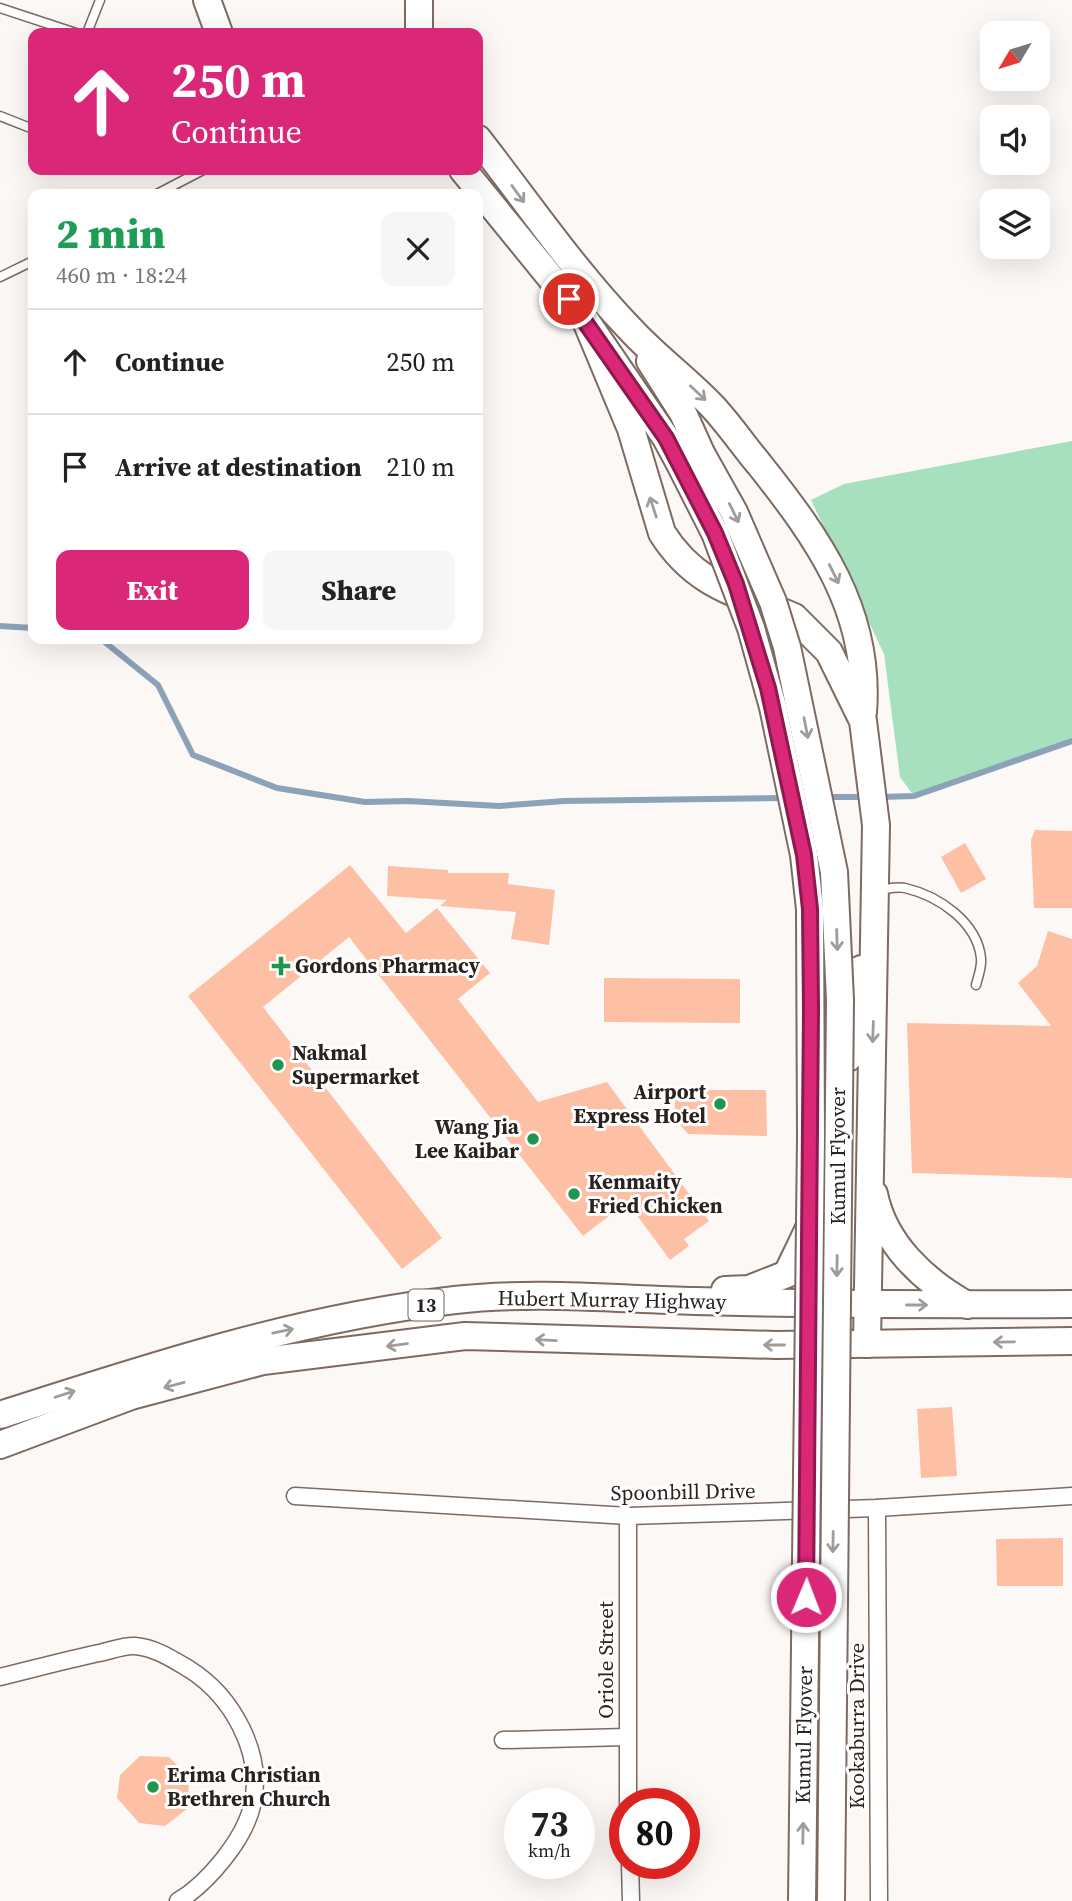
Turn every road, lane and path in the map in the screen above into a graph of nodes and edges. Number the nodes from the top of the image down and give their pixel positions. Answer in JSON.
{"nodes":[{"id":1,"x":100,"y":0,"type":"edge"},
{"id":2,"x":207,"y":0,"type":"edge"},
{"id":3,"x":419,"y":0,"type":"edge"},
{"id":4,"x":0,"y":8,"type":"edge"},
{"id":5,"x":61,"y":28,"type":"edge"},
{"id":6,"x":89,"y":28,"type":"edge"},
{"id":7,"x":217,"y":28,"type":"edge"},
{"id":8,"x":419,"y":28,"type":"edge"},
{"id":9,"x":0,"y":117,"type":"edge"},
{"id":10,"x":28,"y":128,"type":"edge"},
{"id":11,"x":483,"y":146,"type":"edge"},
{"id":12,"x":193,"y":175,"type":"edge"},
{"id":13,"x":467,"y":175,"type":"edge"},
{"id":14,"x":167,"y":189,"type":"edge"},
{"id":15,"x":478,"y":189,"type":"edge"},
{"id":16,"x":483,"y":195,"type":"edge"},
{"id":17,"x":28,"y":263,"type":"edge"},
{"id":18,"x":0,"y":277,"type":"edge"},
{"id":19,"x":586,"y":321,"type":"junction"},
{"id":20,"x":630,"y":330,"type":"junction"},
{"id":21,"x":690,"y":458,"type":"junction"},
{"id":22,"x":865,"y":729,"type":"junction"},
{"id":23,"x":873,"y":891,"type":"junction"},
{"id":24,"x":976,"y":985,"type":"dead end"},
{"id":25,"x":868,"y":1158,"type":"junction"},
{"id":26,"x":615,"y":1299,"type":"junction"},
{"id":27,"x":1072,"y":1304,"type":"edge"},
{"id":28,"x":967,"y":1305,"type":"junction"},
{"id":29,"x":867,"y":1306,"type":"junction"},
{"id":30,"x":1072,"y":1341,"type":"edge"},
{"id":31,"x":867,"y":1344,"type":"junction"},
{"id":32,"x":0,"y":1415,"type":"edge"},
{"id":33,"x":0,"y":1445,"type":"edge"},
{"id":34,"x":295,"y":1496,"type":"dead end"},
{"id":35,"x":1072,"y":1496,"type":"edge"},
{"id":36,"x":877,"y":1508,"type":"junction"},
{"id":37,"x":628,"y":1516,"type":"junction"},
{"id":38,"x":0,"y":1676,"type":"edge"},
{"id":39,"x":627,"y":1737,"type":"junction"},
{"id":40,"x":503,"y":1740,"type":"dead end"},
{"id":41,"x":628,"y":1788,"type":"edge"},
{"id":42,"x":630,"y":1879,"type":"edge"},
{"id":43,"x":178,"y":1901,"type":"edge"},
{"id":44,"x":631,"y":1901,"type":"edge"},
{"id":45,"x":802,"y":1901,"type":"edge"},
{"id":46,"x":831,"y":1901,"type":"edge"},
{"id":47,"x":879,"y":1901,"type":"edge"}],
"edges":[{"from":1,"to":6,"type":"lane"},
{"from":2,"to":7,"type":"highway"},
{"from":3,"to":8,"type":"highway"},
{"from":4,"to":5,"type":"lane"},
{"from":9,"to":10,"type":"lane"},
{"from":11,"to":20,"type":"highway","one_way":true},
{"from":12,"to":14,"type":"lane"},
{"from":13,"to":15,"type":"highway"},
{"from":16,"to":19,"type":"highway"},
{"from":17,"to":18,"type":"lane"},
{"from":19,"to":21,"type":"highway"},
{"from":22,"to":19,"type":"highway","one_way":true},
{"from":20,"to":21,"type":"highway"},
{"from":20,"to":22,"type":"highway","one_way":true},
{"from":45,"to":21,"type":"highway","name":"Kumul Flyover","one_way":true,"bridge":true},
{"from":21,"to":46,"type":"highway","name":"Kumul Flyover","one_way":true,"bridge":true},
{"from":22,"to":23,"type":"highway"},
{"from":23,"to":24,"type":"lane"},
{"from":23,"to":25,"type":"highway","one_way":true},
{"from":23,"to":26,"type":"highway"},
{"from":25,"to":28,"type":"highway"},
{"from":25,"to":29,"type":"highway"},
{"from":26,"to":29,"type":"highway","name":"Hubert Murray Highway","number":"13"},
{"from":32,"to":26,"type":"highway","name":"Hubert Murray Highway","number":"13","one_way":true},
{"from":27,"to":28,"type":"highway","name":"Hubert Murray Highway","number":"13"},
{"from":29,"to":28,"type":"highway","name":"Hubert Murray Highway","number":"13","one_way":true},
{"from":29,"to":31,"type":"highway"},
{"from":30,"to":31,"type":"highway","name":"Hubert Murray Highway","number":"13","one_way":true},
{"from":31,"to":33,"type":"highway","name":"Hubert Murray Highway","number":"13","one_way":true},
{"from":34,"to":37,"type":"street","name":"Spoonbill Drive"},
{"from":35,"to":36,"type":"street","name":"Spoonbill Drive"},
{"from":36,"to":37,"type":"street","name":"Spoonbill Drive"},
{"from":36,"to":47,"type":"street","name":"Kookaburra Drive"},
{"from":37,"to":39,"type":"street","name":"Oriole Street"},
{"from":38,"to":43,"type":"street"},
{"from":39,"to":40,"type":"street"},
{"from":39,"to":41,"type":"street","name":"Oriole Street"},
{"from":42,"to":44,"type":"street"}]}
